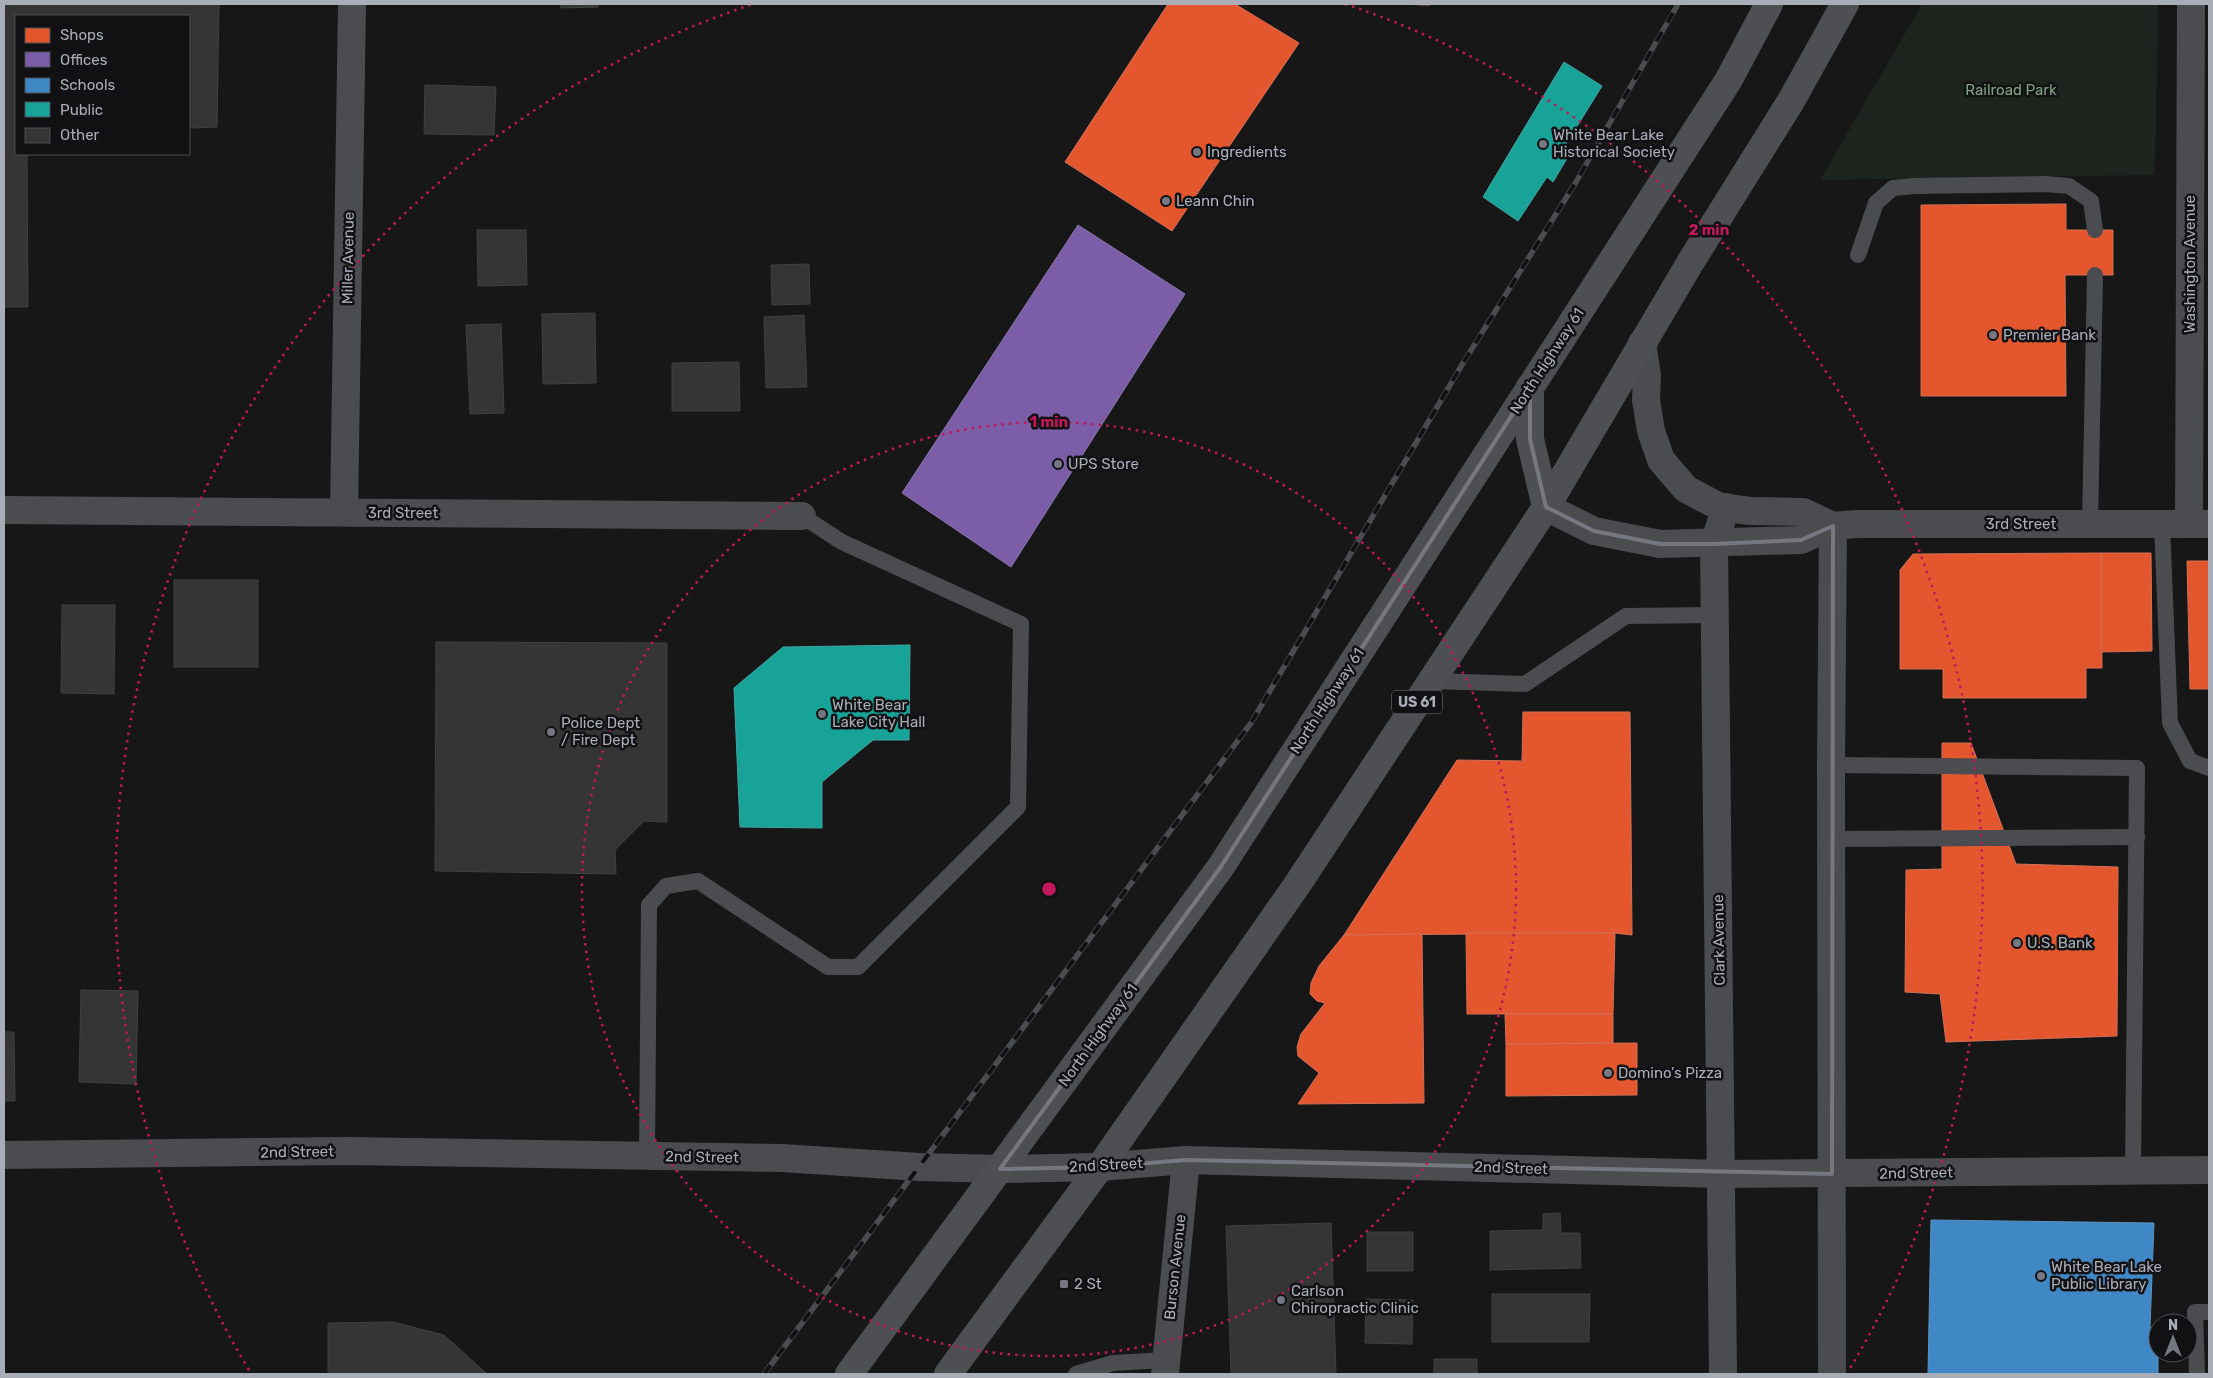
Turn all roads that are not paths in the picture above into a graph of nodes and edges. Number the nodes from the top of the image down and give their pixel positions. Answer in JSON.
{"nodes":[{"id":1,"x":352,"y":4,"type":"edge"},
{"id":2,"x":1845,"y":4,"type":"edge"},
{"id":3,"x":2192,"y":4,"type":"edge"},
{"id":4,"x":1761,"y":10,"type":"edge"},
{"id":5,"x":2095,"y":230,"type":"dead end"},
{"id":6,"x":1858,"y":255,"type":"dead end"},
{"id":7,"x":2095,"y":274,"type":"dead end"},
{"id":8,"x":1642,"y":343,"type":"junction"},
{"id":9,"x":1530,"y":387,"type":"junction"},
{"id":10,"x":1546,"y":507,"type":"junction"},
{"id":11,"x":1726,"y":507,"type":"junction"},
{"id":12,"x":4,"y":510,"type":"edge"},
{"id":13,"x":344,"y":512,"type":"junction"},
{"id":14,"x":802,"y":516,"type":"joint"},
{"id":15,"x":2090,"y":524,"type":"junction"},
{"id":16,"x":2162,"y":524,"type":"junction"},
{"id":17,"x":2199,"y":524,"type":"edge"},
{"id":18,"x":1833,"y":526,"type":"junction"},
{"id":19,"x":1714,"y":544,"type":"junction"},
{"id":20,"x":1715,"y":615,"type":"junction"},
{"id":21,"x":1431,"y":681,"type":"junction"},
{"id":22,"x":1831,"y":765,"type":"junction"},
{"id":23,"x":2209,"y":768,"type":"edge"},
{"id":24,"x":2137,"y":837,"type":"junction"},
{"id":25,"x":1831,"y":839,"type":"junction"},
{"id":26,"x":4,"y":1155,"type":"edge"},
{"id":27,"x":647,"y":1156,"type":"junction"},
{"id":28,"x":1186,"y":1160,"type":"junction"},
{"id":29,"x":1100,"y":1167,"type":"junction"},
{"id":30,"x":1000,"y":1169,"type":"junction"},
{"id":31,"x":2209,"y":1170,"type":"edge"},
{"id":32,"x":2133,"y":1171,"type":"junction"},
{"id":33,"x":1722,"y":1174,"type":"junction"},
{"id":34,"x":1832,"y":1174,"type":"junction"},
{"id":35,"x":2209,"y":1312,"type":"edge"},
{"id":36,"x":1165,"y":1367,"type":"edge"},
{"id":37,"x":849,"y":1374,"type":"edge"},
{"id":38,"x":948,"y":1374,"type":"edge"},
{"id":39,"x":1076,"y":1374,"type":"edge"},
{"id":40,"x":1723,"y":1374,"type":"edge"},
{"id":41,"x":1832,"y":1374,"type":"edge"},
{"id":42,"x":2197,"y":1374,"type":"edge"}],
"edges":[{"from":1,"to":13,"type":"street","name":"Miller Avenue"},
{"from":2,"to":8,"type":"main road","number":"US 61"},
{"from":3,"to":17,"type":"street","name":"Washington Avenue"},
{"from":4,"to":9,"type":"main road","name":"North Highway 61"},
{"from":5,"to":6,"type":"lane"},
{"from":7,"to":15,"type":"lane"},
{"from":8,"to":10,"type":"main road","number":"US 61"},
{"from":8,"to":11,"type":"street","name":"3rd Street"},
{"from":9,"to":10,"type":"main road"},
{"from":9,"to":30,"type":"main road","name":"North Highway 61"},
{"from":10,"to":19,"type":"street","name":"3rd Street"},
{"from":10,"to":21,"type":"main road","number":"US 61"},
{"from":11,"to":18,"type":"street","name":"3rd Street"},
{"from":11,"to":19,"type":"street","name":"Clark Avenue"},
{"from":12,"to":13,"type":"street","name":"3rd Street"},
{"from":13,"to":14,"type":"street","name":"3rd Street"},
{"from":14,"to":27,"type":"lane"},
{"from":15,"to":16,"type":"street","name":"3rd Street"},
{"from":15,"to":18,"type":"street","name":"3rd Street"},
{"from":16,"to":17,"type":"street","name":"3rd Street"},
{"from":16,"to":23,"type":"lane"},
{"from":18,"to":19,"type":"street","name":"3rd Street"},
{"from":18,"to":22,"type":"street"},
{"from":19,"to":20,"type":"street","name":"Clark Avenue"},
{"from":20,"to":21,"type":"lane"},
{"from":20,"to":33,"type":"street","name":"Clark Avenue"},
{"from":21,"to":29,"type":"main road","number":"US 61"},
{"from":22,"to":24,"type":"lane"},
{"from":22,"to":25,"type":"street"},
{"from":24,"to":25,"type":"lane"},
{"from":24,"to":32,"type":"lane"},
{"from":25,"to":34,"type":"street"},
{"from":26,"to":27,"type":"street","name":"2nd Street"},
{"from":27,"to":30,"type":"street","name":"2nd Street"},
{"from":28,"to":29,"type":"street","name":"2nd Street"},
{"from":28,"to":33,"type":"street","name":"2nd Street"},
{"from":28,"to":36,"type":"street","name":"Burson Avenue"},
{"from":29,"to":30,"type":"street","name":"2nd Street"},
{"from":29,"to":38,"type":"main road","number":"US 61"},
{"from":30,"to":37,"type":"main road","name":"North Highway 61"},
{"from":31,"to":32,"type":"street","name":"2nd Street"},
{"from":32,"to":34,"type":"street","name":"2nd Street"},
{"from":33,"to":34,"type":"street","name":"2nd Street"},
{"from":33,"to":40,"type":"street","name":"Clark Avenue"},
{"from":34,"to":41,"type":"street"},
{"from":35,"to":42,"type":"lane"},
{"from":36,"to":39,"type":"lane"}]}
